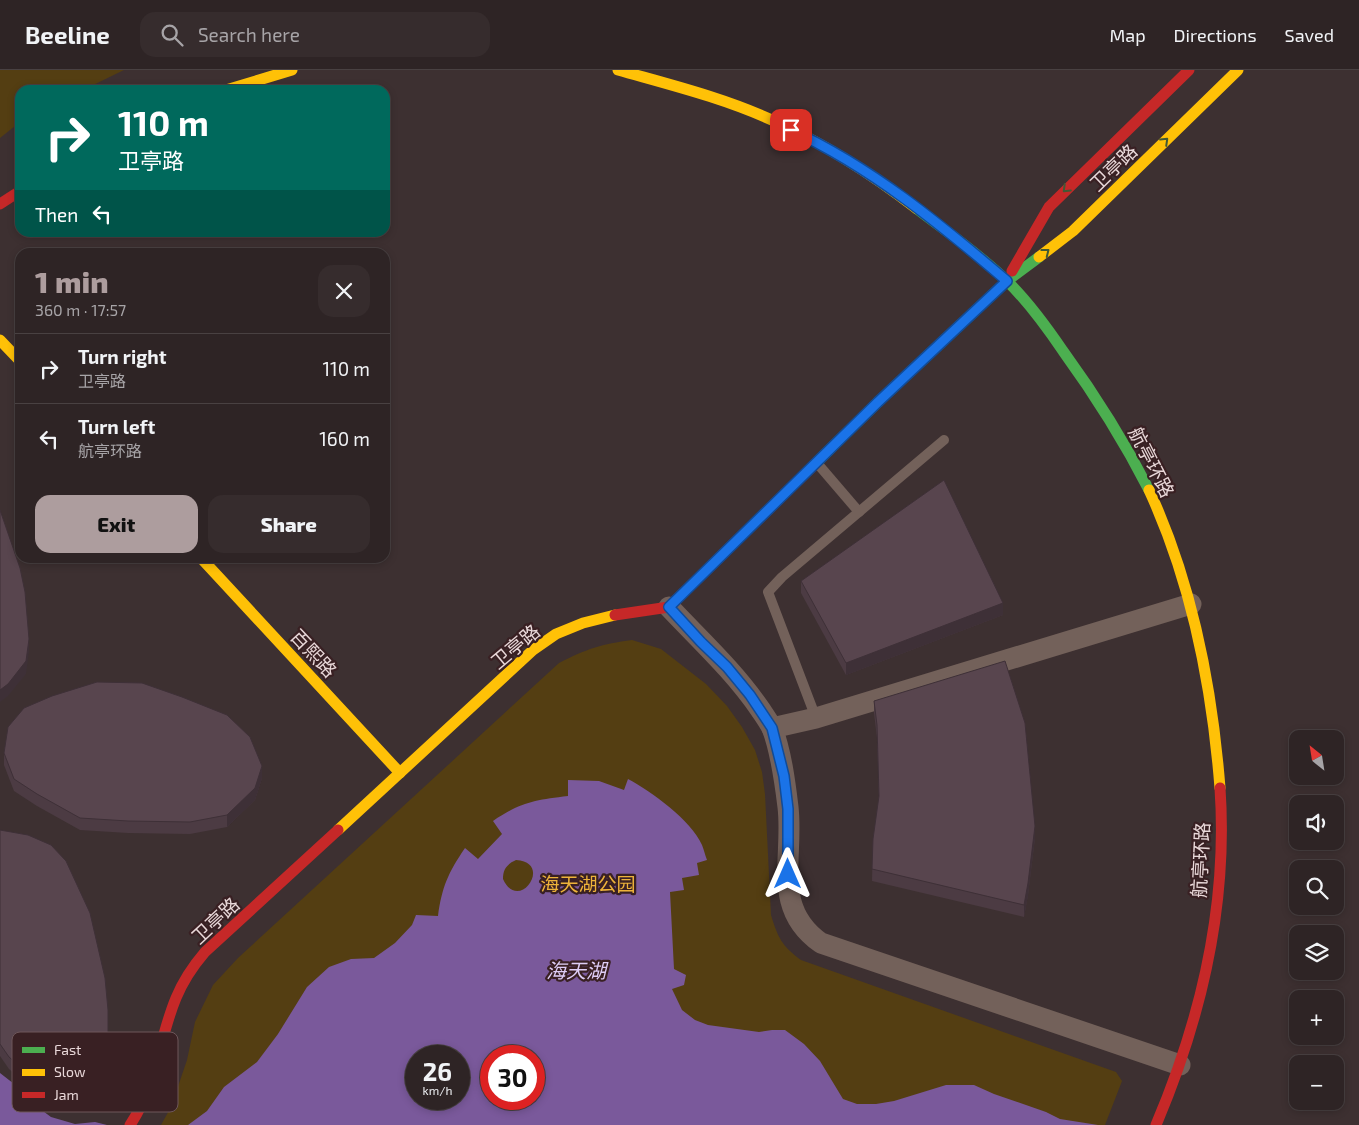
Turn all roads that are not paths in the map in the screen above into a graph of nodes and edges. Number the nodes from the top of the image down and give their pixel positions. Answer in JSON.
{"nodes":[{"id":1,"x":292,"y":70,"type":"edge"},
{"id":2,"x":618,"y":70,"type":"edge"},
{"id":3,"x":1189,"y":70,"type":"edge"},
{"id":4,"x":1238,"y":70,"type":"edge"},
{"id":5,"x":242,"y":85,"type":"edge"},
{"id":6,"x":15,"y":194,"type":"edge"},
{"id":7,"x":0,"y":204,"type":"edge"},
{"id":8,"x":1007,"y":281,"type":"junction"},
{"id":9,"x":0,"y":340,"type":"edge"},
{"id":10,"x":15,"y":356,"type":"edge"},
{"id":11,"x":944,"y":440,"type":"dead end"},
{"id":12,"x":817,"y":463,"type":"junction"},
{"id":13,"x":859,"y":512,"type":"junction"},
{"id":14,"x":206,"y":563,"type":"edge"},
{"id":15,"x":1191,"y":604,"type":"junction"},
{"id":16,"x":669,"y":607,"type":"junction"},
{"id":17,"x":816,"y":718,"type":"junction"},
{"id":18,"x":772,"y":728,"type":"junction"},
{"id":19,"x":400,"y":773,"type":"junction"},
{"id":20,"x":165,"y":1032,"type":"edge"},
{"id":21,"x":1180,"y":1065,"type":"junction"},
{"id":22,"x":140,"y":1112,"type":"edge"},
{"id":23,"x":1156,"y":1123,"type":"edge"},
{"id":24,"x":130,"y":1125,"type":"edge"}],
"edges":[{"from":1,"to":5,"type":"street"},
{"from":2,"to":8,"type":"street","name":"航亭环路"},
{"from":3,"to":8,"type":"street","name":"卫亭路","one_way":true},
{"from":8,"to":4,"type":"street","name":"卫亭路","one_way":true},
{"from":6,"to":7,"type":"street"},
{"from":8,"to":12,"type":"street","name":"卫亭路"},
{"from":8,"to":15,"type":"street","name":"航亭环路"},
{"from":9,"to":10,"type":"street"},
{"from":11,"to":13,"type":"lane"},
{"from":12,"to":13,"type":"lane"},
{"from":12,"to":16,"type":"street","name":"卫亭路"},
{"from":13,"to":17,"type":"lane"},
{"from":14,"to":19,"type":"street","name":"百熙路"},
{"from":15,"to":17,"type":"street"},
{"from":15,"to":21,"type":"street","name":"航亭环路"},
{"from":16,"to":18,"type":"street"},
{"from":16,"to":19,"type":"street","name":"卫亭路"},
{"from":17,"to":18,"type":"street"},
{"from":18,"to":21,"type":"street"},
{"from":19,"to":20,"type":"street","name":"卫亭路"},
{"from":21,"to":23,"type":"street","name":"航亭环路"},
{"from":22,"to":24,"type":"street","name":"卫亭路"}]}
